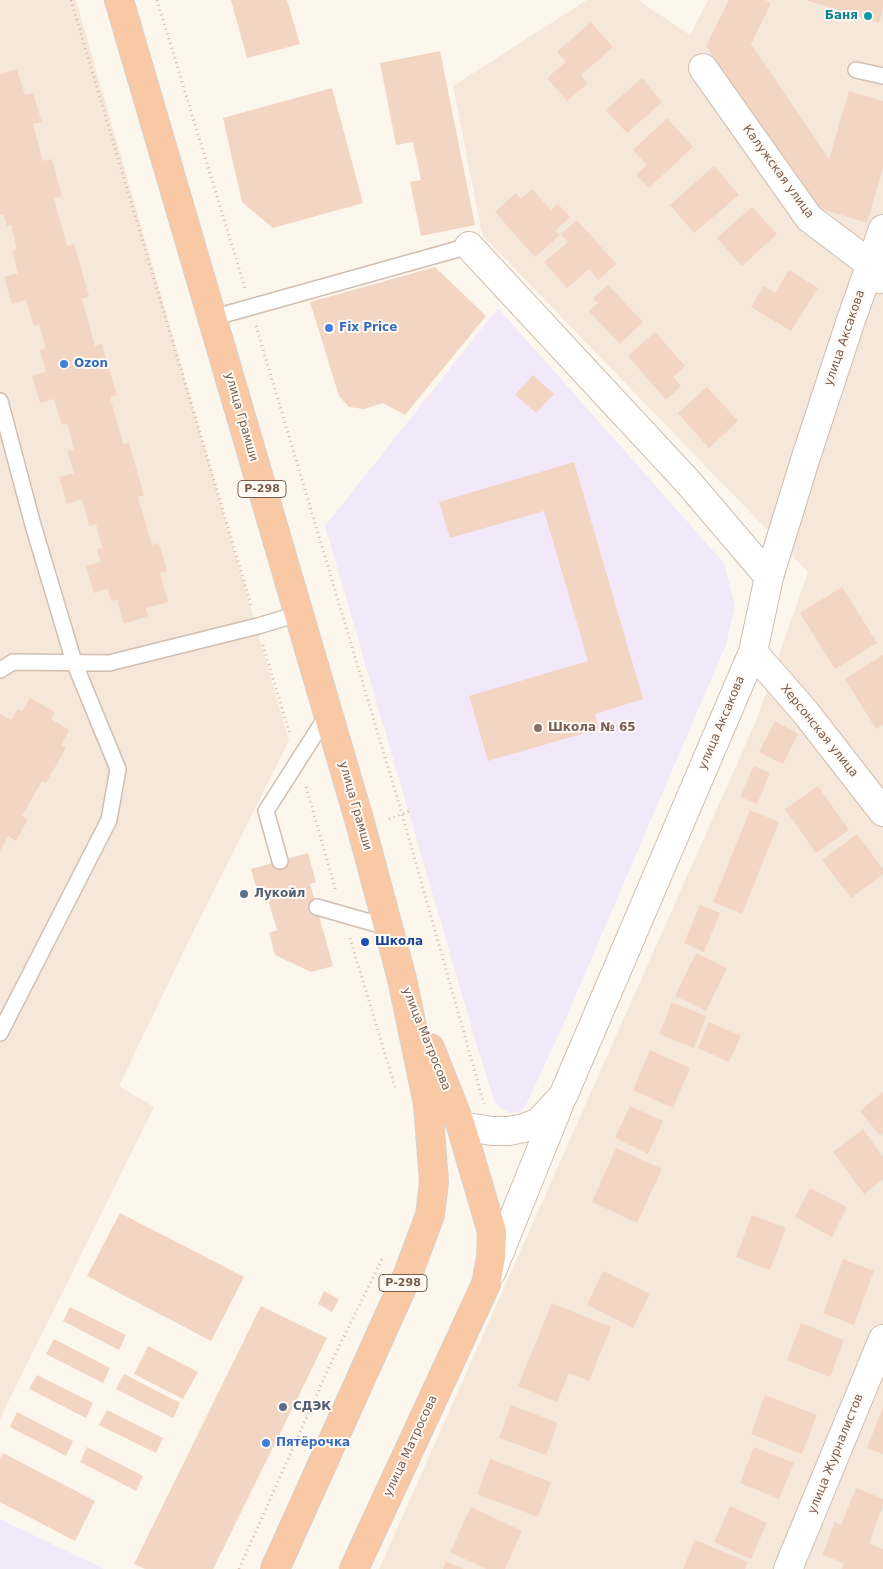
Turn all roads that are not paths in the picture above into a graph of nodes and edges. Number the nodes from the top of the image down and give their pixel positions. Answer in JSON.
{"nodes":[{"id":1,"x":119,"y":0,"type":"edge"},
{"id":2,"x":703,"y":68,"type":"dead end"},
{"id":3,"x":856,"y":70,"type":"dead end"},
{"id":4,"x":883,"y":76,"type":"edge"},
{"id":5,"x":883,"y":229,"type":"edge"},
{"id":6,"x":469,"y":246,"type":"joint"},
{"id":7,"x":877,"y":275,"type":"edge"},
{"id":8,"x":212,"y":318,"type":"junction"},
{"id":9,"x":0,"y":401,"type":"edge"},
{"id":10,"x":769,"y":577,"type":"junction"},
{"id":11,"x":298,"y":614,"type":"junction"},
{"id":12,"x":753,"y":652,"type":"junction"},
{"id":13,"x":74,"y":662,"type":"junction"},
{"id":14,"x":0,"y":670,"type":"edge"},
{"id":15,"x":328,"y":714,"type":"junction"},
{"id":16,"x":883,"y":812,"type":"edge"},
{"id":17,"x":280,"y":861,"type":"dead end"},
{"id":18,"x":317,"y":907,"type":"dead end"},
{"id":19,"x":387,"y":927,"type":"junction"},
{"id":20,"x":402,"y":979,"type":"junction"},
{"id":21,"x":0,"y":1032,"type":"edge"},
{"id":22,"x":563,"y":1096,"type":"junction"},
{"id":23,"x":461,"y":1126,"type":"junction"},
{"id":24,"x":486,"y":1284,"type":"junction"},
{"id":25,"x":883,"y":1339,"type":"edge"},
{"id":26,"x":275,"y":1569,"type":"edge"},
{"id":27,"x":354,"y":1569,"type":"edge"},
{"id":28,"x":788,"y":1569,"type":"edge"}],
"edges":[{"from":1,"to":8,"type":"highway","name":"улица Грамши","number":"Р-298"},
{"from":2,"to":7,"type":"street","name":"Калужская улица"},
{"from":3,"to":4,"type":"lane"},
{"from":5,"to":7,"type":"street","name":"улица Аксакова"},
{"from":6,"to":8,"type":"lane"},
{"from":6,"to":10,"type":"street"},
{"from":7,"to":10,"type":"street","name":"улица Аксакова"},
{"from":8,"to":11,"type":"highway","name":"улица Грамши","number":"Р-298"},
{"from":9,"to":13,"type":"lane"},
{"from":10,"to":12,"type":"street","name":"улица Аксакова"},
{"from":11,"to":13,"type":"lane"},
{"from":11,"to":15,"type":"highway","name":"улица Грамши","number":"Р-298"},
{"from":12,"to":16,"type":"street","name":"Херсонская улица"},
{"from":12,"to":22,"type":"street","name":"улица Аксакова"},
{"from":13,"to":14,"type":"lane"},
{"from":13,"to":21,"type":"lane"},
{"from":15,"to":17,"type":"lane"},
{"from":15,"to":19,"type":"highway","name":"улица Грамши","number":"Р-298"},
{"from":18,"to":19,"type":"lane"},
{"from":19,"to":20,"type":"highway","name":"улица Грамши","number":"Р-298"},
{"from":20,"to":23,"type":"highway","name":"улица Матросова","number":"Р-298"},
{"from":20,"to":26,"type":"highway","name":"улица Матросова","number":"Р-298"},
{"from":22,"to":23,"type":"street","name":"улица Аксакова"},
{"from":22,"to":24,"type":"street"},
{"from":23,"to":24,"type":"highway","name":"улица Матросова","number":"Р-298"},
{"from":24,"to":27,"type":"highway","name":"улица Матросова","number":"Р-298"},
{"from":25,"to":28,"type":"street","name":"улица Журналистов"}]}
